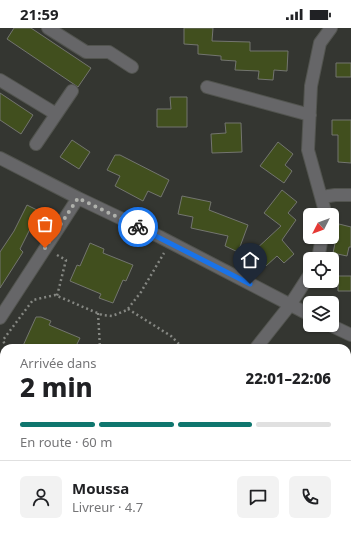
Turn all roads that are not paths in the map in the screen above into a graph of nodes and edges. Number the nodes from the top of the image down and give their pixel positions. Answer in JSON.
{"nodes":[{"id":1,"x":331,"y":28,"type":"edge"},
{"id":2,"x":51,"y":29,"type":"edge"},
{"id":3,"x":132,"y":67,"type":"dead end"},
{"id":4,"x":0,"y":80,"type":"edge"},
{"id":5,"x":207,"y":87,"type":"dead end"},
{"id":6,"x":72,"y":90,"type":"dead end"},
{"id":7,"x":56,"y":114,"type":"junction"},
{"id":8,"x":310,"y":115,"type":"junction"},
{"id":9,"x":36,"y":144,"type":"dead end"},
{"id":10,"x":0,"y":158,"type":"edge"},
{"id":11,"x":351,"y":195,"type":"edge"},
{"id":12,"x":78,"y":198,"type":"junction"},
{"id":13,"x":322,"y":198,"type":"junction"},
{"id":14,"x":324,"y":208,"type":"edge"},
{"id":15,"x":303,"y":285,"type":"edge"},
{"id":16,"x":290,"y":305,"type":"junction"},
{"id":17,"x":303,"y":312,"type":"edge"},
{"id":18,"x":0,"y":318,"type":"edge"},
{"id":19,"x":339,"y":330,"type":"edge"},
{"id":20,"x":351,"y":336,"type":"edge"},
{"id":21,"x":259,"y":344,"type":"edge"}],
"edges":[{"from":1,"to":8,"type":"street"},
{"from":2,"to":3,"type":"street"},
{"from":4,"to":7,"type":"street"},
{"from":5,"to":8,"type":"street"},
{"from":6,"to":7,"type":"street"},
{"from":7,"to":9,"type":"street"},
{"from":8,"to":13,"type":"street"},
{"from":10,"to":12,"type":"street"},
{"from":11,"to":13,"type":"street"},
{"from":12,"to":16,"type":"street"},
{"from":12,"to":18,"type":"street"},
{"from":13,"to":14,"type":"street"},
{"from":15,"to":16,"type":"street"},
{"from":16,"to":17,"type":"street"},
{"from":16,"to":21,"type":"street"},
{"from":19,"to":20,"type":"street"}]}
